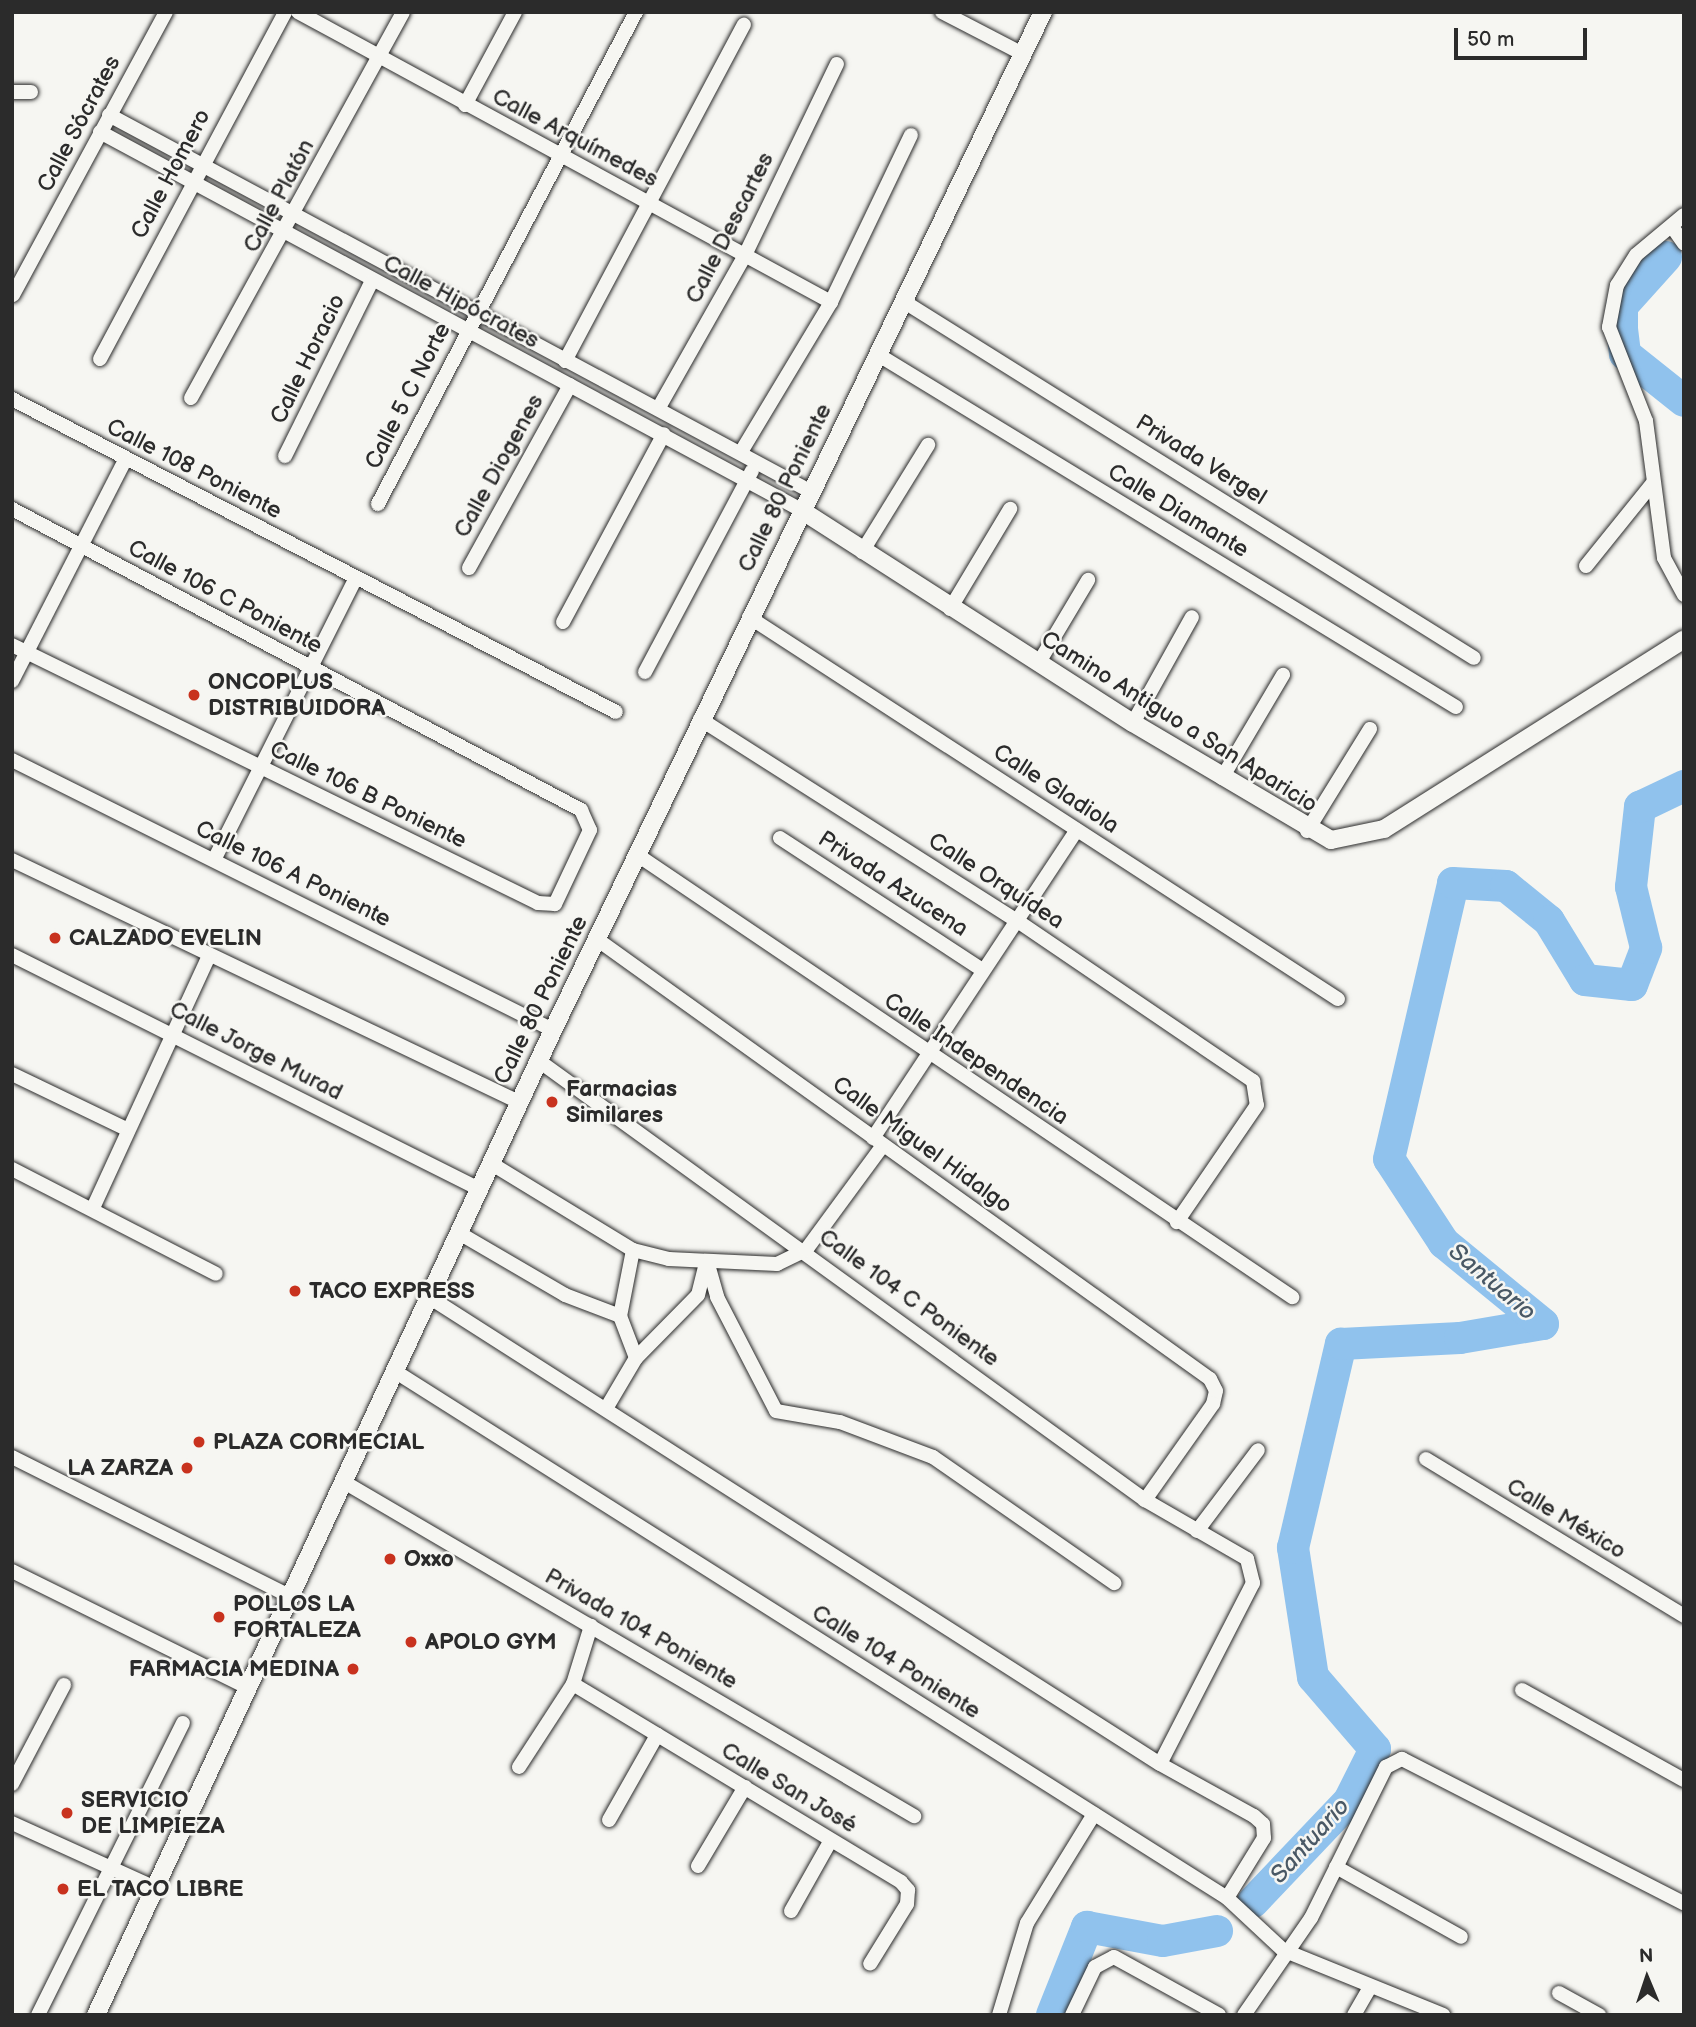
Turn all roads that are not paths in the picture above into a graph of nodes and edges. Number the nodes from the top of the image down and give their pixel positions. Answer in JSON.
{"nodes":[{"id":1,"x":166,"y":12,"type":"edge"},
{"id":2,"x":285,"y":12,"type":"edge"},
{"id":3,"x":298,"y":12,"type":"edge"},
{"id":4,"x":402,"y":12,"type":"edge"},
{"id":5,"x":515,"y":12,"type":"edge"},
{"id":6,"x":636,"y":12,"type":"edge"},
{"id":7,"x":942,"y":12,"type":"edge"},
{"id":8,"x":1043,"y":12,"type":"edge"},
{"id":9,"x":744,"y":26,"type":"dead end"},
{"id":10,"x":1023,"y":54,"type":"junction"},
{"id":11,"x":380,"y":55,"type":"junction"},
{"id":12,"x":837,"y":64,"type":"dead end"},
{"id":13,"x":12,"y":92,"type":"edge"},
{"id":14,"x":32,"y":92,"type":"dead end"},
{"id":15,"x":465,"y":105,"type":"junction"},
{"id":16,"x":109,"y":115,"type":"junction"},
{"id":17,"x":100,"y":132,"type":"junction"},
{"id":18,"x":911,"y":135,"type":"dead end"},
{"id":19,"x":557,"y":155,"type":"junction"},
{"id":20,"x":201,"y":164,"type":"junction"},
{"id":21,"x":191,"y":184,"type":"junction"},
{"id":22,"x":650,"y":204,"type":"junction"},
{"id":23,"x":1684,"y":215,"type":"edge"},
{"id":24,"x":294,"y":217,"type":"junction"},
{"id":25,"x":1672,"y":229,"type":"junction"},
{"id":26,"x":286,"y":232,"type":"junction"},
{"id":27,"x":1684,"y":244,"type":"edge"},
{"id":28,"x":744,"y":255,"type":"junction"},
{"id":29,"x":372,"y":281,"type":"junction"},
{"id":30,"x":13,"y":295,"type":"edge"},
{"id":31,"x":903,"y":301,"type":"junction"},
{"id":32,"x":831,"y":302,"type":"junction"},
{"id":33,"x":477,"y":312,"type":"junction"},
{"id":34,"x":467,"y":331,"type":"junction"},
{"id":35,"x":877,"y":355,"type":"junction"},
{"id":36,"x":100,"y":359,"type":"dead end"},
{"id":37,"x":565,"y":361,"type":"junction"},
{"id":38,"x":599,"y":378,"type":"junction"},
{"id":39,"x":570,"y":385,"type":"junction"},
{"id":40,"x":590,"y":396,"type":"junction"},
{"id":41,"x":191,"y":398,"type":"dead end"},
{"id":42,"x":12,"y":399,"type":"edge"},
{"id":43,"x":658,"y":409,"type":"junction"},
{"id":44,"x":664,"y":434,"type":"junction"},
{"id":45,"x":928,"y":445,"type":"dead end"},
{"id":46,"x":741,"y":452,"type":"junction"},
{"id":47,"x":285,"y":456,"type":"dead end"},
{"id":48,"x":125,"y":460,"type":"junction"},
{"id":49,"x":757,"y":461,"type":"junction"},
{"id":50,"x":748,"y":478,"type":"junction"},
{"id":51,"x":1653,"y":483,"type":"junction"},
{"id":52,"x":810,"y":491,"type":"junction"},
{"id":53,"x":378,"y":504,"type":"dead end"},
{"id":54,"x":12,"y":509,"type":"edge"},
{"id":55,"x":1010,"y":509,"type":"dead end"},
{"id":56,"x":801,"y":510,"type":"junction"},
{"id":57,"x":83,"y":547,"type":"junction"},
{"id":58,"x":862,"y":552,"type":"junction"},
{"id":59,"x":1586,"y":566,"type":"dead end"},
{"id":60,"x":469,"y":568,"type":"dead end"},
{"id":61,"x":356,"y":578,"type":"junction"},
{"id":62,"x":1088,"y":580,"type":"dead end"},
{"id":63,"x":1684,"y":595,"type":"edge"},
{"id":64,"x":950,"y":609,"type":"junction"},
{"id":65,"x":749,"y":617,"type":"junction"},
{"id":66,"x":1192,"y":617,"type":"dead end"},
{"id":67,"x":563,"y":622,"type":"dead end"},
{"id":68,"x":1684,"y":639,"type":"edge"},
{"id":69,"x":12,"y":645,"type":"edge"},
{"id":70,"x":27,"y":652,"type":"junction"},
{"id":71,"x":1474,"y":658,"type":"dead end"},
{"id":72,"x":1038,"y":664,"type":"junction"},
{"id":73,"x":309,"y":668,"type":"junction"},
{"id":74,"x":645,"y":671,"type":"dead end"},
{"id":75,"x":1283,"y":675,"type":"dead end"},
{"id":76,"x":12,"y":681,"type":"edge"},
{"id":77,"x":1456,"y":707,"type":"dead end"},
{"id":78,"x":616,"y":712,"type":"dead end"},
{"id":79,"x":700,"y":719,"type":"junction"},
{"id":80,"x":1133,"y":723,"type":"junction"},
{"id":81,"x":1370,"y":729,"type":"dead end"},
{"id":82,"x":12,"y":760,"type":"edge"},
{"id":83,"x":258,"y":767,"type":"junction"},
{"id":84,"x":1222,"y":778,"type":"junction"},
{"id":85,"x":1077,"y":830,"type":"junction"},
{"id":86,"x":1307,"y":831,"type":"junction"},
{"id":87,"x":780,"y":838,"type":"dead end"},
{"id":88,"x":636,"y":854,"type":"junction"},
{"id":89,"x":12,"y":860,"type":"edge"},
{"id":90,"x":214,"y":860,"type":"junction"},
{"id":91,"x":555,"y":904,"type":"joint"},
{"id":92,"x":1016,"y":919,"type":"junction"},
{"id":93,"x":598,"y":940,"type":"junction"},
{"id":94,"x":12,"y":956,"type":"edge"},
{"id":95,"x":209,"y":956,"type":"junction"},
{"id":96,"x":981,"y":968,"type":"junction"},
{"id":97,"x":1338,"y":999,"type":"dead end"},
{"id":98,"x":552,"y":1030,"type":"junction"},
{"id":99,"x":170,"y":1034,"type":"junction"},
{"id":100,"x":928,"y":1054,"type":"junction"},
{"id":101,"x":539,"y":1061,"type":"junction"},
{"id":102,"x":12,"y":1073,"type":"edge"},
{"id":103,"x":519,"y":1102,"type":"junction"},
{"id":104,"x":124,"y":1128,"type":"junction"},
{"id":105,"x":878,"y":1141,"type":"junction"},
{"id":106,"x":492,"y":1164,"type":"junction"},
{"id":107,"x":12,"y":1169,"type":"edge"},
{"id":108,"x":480,"y":1189,"type":"junction"},
{"id":109,"x":93,"y":1208,"type":"junction"},
{"id":110,"x":1177,"y":1222,"type":"junction"},
{"id":111,"x":459,"y":1233,"type":"junction"},
{"id":112,"x":633,"y":1250,"type":"junction"},
{"id":113,"x":806,"y":1250,"type":"junction"},
{"id":114,"x":707,"y":1261,"type":"junction"},
{"id":115,"x":216,"y":1274,"type":"dead end"},
{"id":116,"x":429,"y":1297,"type":"junction"},
{"id":117,"x":1292,"y":1297,"type":"dead end"},
{"id":118,"x":620,"y":1316,"type":"junction"},
{"id":119,"x":636,"y":1359,"type":"junction"},
{"id":120,"x":396,"y":1372,"type":"junction"},
{"id":121,"x":607,"y":1407,"type":"junction"},
{"id":122,"x":1258,"y":1450,"type":"dead end"},
{"id":123,"x":12,"y":1457,"type":"edge"},
{"id":124,"x":1426,"y":1459,"type":"dead end"},
{"id":125,"x":344,"y":1482,"type":"junction"},
{"id":126,"x":1145,"y":1500,"type":"junction"},
{"id":127,"x":1196,"y":1531,"type":"junction"},
{"id":128,"x":12,"y":1571,"type":"edge"},
{"id":129,"x":1114,"y":1583,"type":"dead end"},
{"id":130,"x":292,"y":1597,"type":"junction"},
{"id":131,"x":1684,"y":1616,"type":"edge"},
{"id":132,"x":592,"y":1626,"type":"junction"},
{"id":133,"x":573,"y":1684,"type":"junction"},
{"id":134,"x":64,"y":1685,"type":"dead end"},
{"id":135,"x":249,"y":1688,"type":"junction"},
{"id":136,"x":1522,"y":1690,"type":"dead end"},
{"id":137,"x":183,"y":1723,"type":"dead end"},
{"id":138,"x":657,"y":1735,"type":"junction"},
{"id":139,"x":1160,"y":1764,"type":"junction"},
{"id":140,"x":519,"y":1767,"type":"dead end"},
{"id":141,"x":1684,"y":1780,"type":"edge"},
{"id":142,"x":12,"y":1784,"type":"edge"},
{"id":143,"x":744,"y":1787,"type":"junction"},
{"id":144,"x":1094,"y":1814,"type":"junction"},
{"id":145,"x":914,"y":1816,"type":"dead end"},
{"id":146,"x":609,"y":1820,"type":"dead end"},
{"id":147,"x":12,"y":1823,"type":"edge"},
{"id":148,"x":831,"y":1840,"type":"junction"},
{"id":149,"x":698,"y":1866,"type":"dead end"},
{"id":150,"x":1336,"y":1867,"type":"junction"},
{"id":151,"x":109,"y":1869,"type":"junction"},
{"id":152,"x":155,"y":1888,"type":"junction"},
{"id":153,"x":1227,"y":1898,"type":"junction"},
{"id":154,"x":1684,"y":1903,"type":"edge"},
{"id":155,"x":791,"y":1911,"type":"dead end"},
{"id":156,"x":1461,"y":1937,"type":"dead end"},
{"id":157,"x":1283,"y":1950,"type":"junction"},
{"id":158,"x":870,"y":1964,"type":"dead end"},
{"id":159,"x":1370,"y":1987,"type":"junction"},
{"id":160,"x":1559,"y":1993,"type":"dead end"},
{"id":161,"x":38,"y":2015,"type":"edge"},
{"id":162,"x":96,"y":2015,"type":"edge"},
{"id":163,"x":999,"y":2015,"type":"edge"},
{"id":164,"x":1072,"y":2015,"type":"edge"},
{"id":165,"x":1219,"y":2015,"type":"edge"},
{"id":166,"x":1244,"y":2015,"type":"edge"},
{"id":167,"x":1354,"y":2015,"type":"edge"},
{"id":168,"x":1443,"y":2015,"type":"edge"},
{"id":169,"x":1599,"y":2015,"type":"edge"}],
"edges":[{"from":1,"to":16,"type":"street","name":"Calle Sócrates"},
{"from":2,"to":20,"type":"street","name":"Calle Homero"},
{"from":3,"to":11,"type":"street","name":"Calle Arquímedes"},
{"from":4,"to":11,"type":"street","name":"Calle Platón"},
{"from":5,"to":15,"type":"street"},
{"from":6,"to":19,"type":"street","name":"Calle 5 C Norte"},
{"from":7,"to":10,"type":"street"},
{"from":8,"to":10,"type":"street","name":"Calle 80 Poniente"},
{"from":9,"to":22,"type":"street"},
{"from":10,"to":31,"type":"street","name":"Calle 80 Poniente"},
{"from":11,"to":15,"type":"street","name":"Calle Arquímedes"},
{"from":11,"to":24,"type":"street","name":"Calle Platón"},
{"from":12,"to":28,"type":"street","name":"Calle Descartes"},
{"from":13,"to":14,"type":"street"},
{"from":15,"to":19,"type":"street","name":"Calle Arquímedes"},
{"from":16,"to":17,"type":"street","name":"Calle Sócrates"},
{"from":16,"to":20,"type":"street","name":"Calle Hipócrates"},
{"from":17,"to":21,"type":"street","name":"Calle Hipócrates"},
{"from":17,"to":30,"type":"street","name":"Calle Sócrates"},
{"from":18,"to":32,"type":"street"},
{"from":19,"to":22,"type":"street","name":"Calle Arquímedes"},
{"from":19,"to":33,"type":"street","name":"Calle 5 C Norte"},
{"from":20,"to":21,"type":"street","name":"Calle Homero"},
{"from":20,"to":24,"type":"street","name":"Calle Hipócrates"},
{"from":21,"to":26,"type":"street","name":"Calle Hipócrates"},
{"from":21,"to":36,"type":"street","name":"Calle Homero"},
{"from":22,"to":28,"type":"street","name":"Calle Arquímedes"},
{"from":22,"to":37,"type":"street"},
{"from":23,"to":25,"type":"street"},
{"from":24,"to":26,"type":"street","name":"Calle Platón"},
{"from":24,"to":33,"type":"street","name":"Calle Hipócrates"},
{"from":25,"to":27,"type":"street"},
{"from":25,"to":51,"type":"street"},
{"from":26,"to":29,"type":"street","name":"Calle Hipócrates"},
{"from":26,"to":41,"type":"street","name":"Calle Platón"},
{"from":28,"to":32,"type":"street","name":"Calle Arquímedes"},
{"from":28,"to":43,"type":"street","name":"Calle Descartes"},
{"from":29,"to":34,"type":"street","name":"Calle Hipócrates"},
{"from":29,"to":47,"type":"street","name":"Calle Horacio"},
{"from":31,"to":35,"type":"street","name":"Calle 80 Poniente"},
{"from":31,"to":71,"type":"street","name":"Privada Vergel"},
{"from":32,"to":46,"type":"street"},
{"from":33,"to":34,"type":"street","name":"Calle 5 C Norte"},
{"from":33,"to":37,"type":"street","name":"Calle Hipócrates"},
{"from":34,"to":39,"type":"street","name":"Calle Hipócrates"},
{"from":34,"to":53,"type":"street","name":"Calle 5 C Norte"},
{"from":35,"to":52,"type":"street","name":"Calle 80 Poniente"},
{"from":35,"to":77,"type":"street","name":"Calle Diamante"},
{"from":37,"to":38,"type":"street","name":"Calle Hipócrates"},
{"from":38,"to":40,"type":"street"},
{"from":38,"to":43,"type":"street","name":"Calle Hipócrates"},
{"from":39,"to":40,"type":"street","name":"Calle Hipócrates"},
{"from":39,"to":60,"type":"street","name":"Calle Diogenes"},
{"from":40,"to":44,"type":"street","name":"Calle Hipócrates"},
{"from":42,"to":48,"type":"street","name":"Calle 108 Poniente"},
{"from":43,"to":46,"type":"street","name":"Calle Hipócrates"},
{"from":44,"to":50,"type":"street","name":"Calle Hipócrates"},
{"from":44,"to":67,"type":"street"},
{"from":45,"to":58,"type":"street"},
{"from":46,"to":49,"type":"street","name":"Calle Hipócrates"},
{"from":48,"to":57,"type":"street"},
{"from":48,"to":61,"type":"street","name":"Calle 108 Poniente"},
{"from":49,"to":50,"type":"street"},
{"from":49,"to":52,"type":"street","name":"Calle Hipócrates"},
{"from":50,"to":56,"type":"street","name":"Calle Hipócrates"},
{"from":50,"to":74,"type":"street"},
{"from":51,"to":59,"type":"street"},
{"from":51,"to":63,"type":"street"},
{"from":52,"to":56,"type":"street","name":"Calle 80 Poniente"},
{"from":54,"to":57,"type":"street","name":"Calle 106 C Poniente"},
{"from":55,"to":64,"type":"street"},
{"from":56,"to":58,"type":"street","name":"Camino Antiguo a San Aparicio"},
{"from":56,"to":65,"type":"street","name":"Calle 80 Poniente"},
{"from":57,"to":70,"type":"street"},
{"from":57,"to":73,"type":"street","name":"Calle 106 C Poniente"},
{"from":58,"to":64,"type":"street","name":"Camino Antiguo a San Aparicio"},
{"from":61,"to":73,"type":"street"},
{"from":61,"to":78,"type":"street","name":"Calle 108 Poniente"},
{"from":62,"to":72,"type":"street"},
{"from":64,"to":72,"type":"street","name":"Camino Antiguo a San Aparicio"},
{"from":65,"to":79,"type":"street","name":"Calle 80 Poniente"},
{"from":65,"to":85,"type":"street","name":"Calle Gladiola"},
{"from":66,"to":80,"type":"street"},
{"from":68,"to":86,"type":"street","name":"Camino Antiguo a San Aparicio"},
{"from":69,"to":70,"type":"street","name":"Calle 106 B Poniente"},
{"from":70,"to":76,"type":"street"},
{"from":70,"to":83,"type":"street","name":"Calle 106 B Poniente"},
{"from":72,"to":80,"type":"street","name":"Camino Antiguo a San Aparicio"},
{"from":73,"to":83,"type":"street"},
{"from":73,"to":91,"type":"street","name":"Calle 106 C Poniente"},
{"from":75,"to":84,"type":"street"},
{"from":79,"to":88,"type":"street","name":"Calle 80 Poniente"},
{"from":79,"to":92,"type":"street","name":"Calle Orquídea"},
{"from":80,"to":84,"type":"street","name":"Camino Antiguo a San Aparicio"},
{"from":81,"to":86,"type":"street"},
{"from":82,"to":90,"type":"street","name":"Calle 106 A Poniente"},
{"from":83,"to":90,"type":"street"},
{"from":83,"to":91,"type":"street","name":"Calle 106 B Poniente"},
{"from":84,"to":86,"type":"street","name":"Camino Antiguo a San Aparicio"},
{"from":85,"to":92,"type":"street","name":"Privada Azucena"},
{"from":85,"to":97,"type":"street","name":"Calle Gladiola"},
{"from":87,"to":96,"type":"street","name":"Privada Azucena"},
{"from":88,"to":93,"type":"street","name":"Calle 80 Poniente"},
{"from":88,"to":100,"type":"street","name":"Calle Independencia"},
{"from":89,"to":95,"type":"street"},
{"from":90,"to":98,"type":"street","name":"Calle 106 A Poniente"},
{"from":92,"to":96,"type":"street","name":"Privada Azucena"},
{"from":92,"to":110,"type":"street","name":"Calle Orquídea"},
{"from":93,"to":98,"type":"street","name":"Calle 80 Poniente"},
{"from":93,"to":105,"type":"street","name":"Calle Miguel Hidalgo"},
{"from":94,"to":99,"type":"street","name":"Calle Jorge Murad"},
{"from":95,"to":99,"type":"street"},
{"from":95,"to":103,"type":"street"},
{"from":96,"to":100,"type":"street","name":"Privada Azucena"},
{"from":98,"to":101,"type":"street","name":"Calle 80 Poniente"},
{"from":99,"to":104,"type":"street"},
{"from":99,"to":108,"type":"street","name":"Calle Jorge Murad"},
{"from":100,"to":105,"type":"street","name":"Privada Azucena"},
{"from":100,"to":110,"type":"street","name":"Calle Independencia"},
{"from":101,"to":103,"type":"street","name":"Calle 80 Poniente"},
{"from":101,"to":113,"type":"street","name":"Calle 104 C Poniente"},
{"from":102,"to":104,"type":"street"},
{"from":103,"to":106,"type":"street","name":"Calle 80 Poniente"},
{"from":104,"to":109,"type":"street"},
{"from":105,"to":113,"type":"street","name":"Privada Azucena"},
{"from":105,"to":126,"type":"street","name":"Calle Miguel Hidalgo"},
{"from":106,"to":108,"type":"street","name":"Calle 80 Poniente"},
{"from":106,"to":112,"type":"street"},
{"from":107,"to":109,"type":"street"},
{"from":108,"to":111,"type":"street","name":"Calle 80 Poniente"},
{"from":109,"to":115,"type":"street"},
{"from":110,"to":117,"type":"street","name":"Calle Independencia"},
{"from":111,"to":116,"type":"street","name":"Calle 80 Poniente"},
{"from":111,"to":118,"type":"street"},
{"from":112,"to":114,"type":"street"},
{"from":112,"to":118,"type":"street"},
{"from":113,"to":114,"type":"street"},
{"from":113,"to":126,"type":"street","name":"Calle 104 C Poniente"},
{"from":114,"to":119,"type":"street"},
{"from":114,"to":129,"type":"street"},
{"from":116,"to":120,"type":"street","name":"Calle 80 Poniente"},
{"from":116,"to":121,"type":"street"},
{"from":118,"to":119,"type":"street"},
{"from":119,"to":121,"type":"street"},
{"from":120,"to":125,"type":"street","name":"Calle 80 Poniente"},
{"from":120,"to":144,"type":"street","name":"Calle 104 Poniente"},
{"from":121,"to":139,"type":"street"},
{"from":122,"to":127,"type":"street"},
{"from":123,"to":130,"type":"street"},
{"from":124,"to":131,"type":"street","name":"Calle México"},
{"from":125,"to":130,"type":"street","name":"Calle 80 Poniente"},
{"from":125,"to":132,"type":"street","name":"Privada 104 Poniente"},
{"from":126,"to":127,"type":"street","name":"Calle 104 C Poniente"},
{"from":127,"to":139,"type":"street","name":"Calle 104 C Poniente"},
{"from":128,"to":135,"type":"street"},
{"from":130,"to":135,"type":"street","name":"Calle 80 Poniente"},
{"from":132,"to":133,"type":"street"},
{"from":132,"to":145,"type":"street","name":"Privada 104 Poniente"},
{"from":133,"to":138,"type":"street","name":"Calle San José"},
{"from":133,"to":140,"type":"street"},
{"from":134,"to":142,"type":"street"},
{"from":135,"to":152,"type":"street","name":"Calle 80 Poniente"},
{"from":136,"to":141,"type":"street"},
{"from":137,"to":151,"type":"street"},
{"from":138,"to":143,"type":"street","name":"Calle San José"},
{"from":138,"to":146,"type":"street"},
{"from":139,"to":153,"type":"street"},
{"from":143,"to":148,"type":"street","name":"Calle San José"},
{"from":143,"to":149,"type":"street"},
{"from":144,"to":153,"type":"street","name":"Calle 104 Poniente"},
{"from":144,"to":163,"type":"street"},
{"from":147,"to":151,"type":"street"},
{"from":148,"to":155,"type":"street"},
{"from":148,"to":158,"type":"street","name":"Calle San José"},
{"from":150,"to":154,"type":"street"},
{"from":150,"to":156,"type":"street"},
{"from":150,"to":157,"type":"street"},
{"from":151,"to":152,"type":"street"},
{"from":151,"to":161,"type":"street"},
{"from":152,"to":162,"type":"street","name":"Calle 80 Poniente"},
{"from":153,"to":157,"type":"street","name":"Calle 104 Poniente"},
{"from":157,"to":159,"type":"street","name":"Calle 104 Poniente"},
{"from":157,"to":166,"type":"street"},
{"from":159,"to":167,"type":"street"},
{"from":159,"to":168,"type":"street","name":"Calle 104 Poniente"},
{"from":160,"to":169,"type":"street"},
{"from":164,"to":165,"type":"street"}]}
